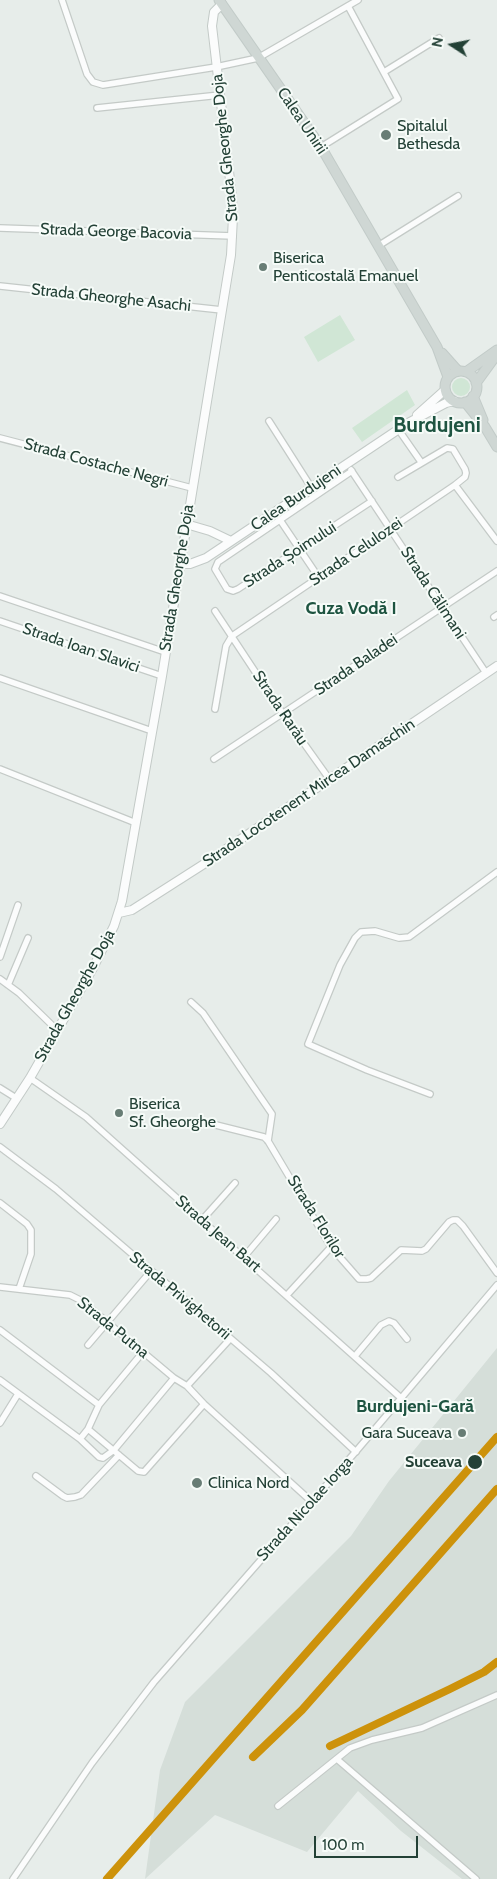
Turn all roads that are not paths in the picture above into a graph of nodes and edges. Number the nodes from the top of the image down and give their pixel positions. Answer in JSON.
{"nodes":[{"id":1,"x":62,"y":0,"type":"edge"},
{"id":2,"x":358,"y":0,"type":"edge"},
{"id":3,"x":220,"y":2,"type":"edge"},
{"id":4,"x":348,"y":6,"type":"junction"},
{"id":5,"x":439,"y":38,"type":"dead end"},
{"id":6,"x":258,"y":58,"type":"junction"},
{"id":7,"x":216,"y":67,"type":"junction"},
{"id":8,"x":384,"y":72,"type":"junction"},
{"id":9,"x":220,"y":94,"type":"junction"},
{"id":10,"x":98,"y":108,"type":"dead end"},
{"id":11,"x":321,"y":147,"type":"junction"},
{"id":12,"x":458,"y":196,"type":"dead end"},
{"id":13,"x":0,"y":228,"type":"edge"},
{"id":14,"x":233,"y":236,"type":"junction"},
{"id":15,"x":378,"y":246,"type":"junction"},
{"id":16,"x":0,"y":286,"type":"edge"},
{"id":17,"x":222,"y":310,"type":"junction"},
{"id":18,"x":437,"y":347,"type":"junction"},
{"id":19,"x":497,"y":350,"type":"edge"},
{"id":20,"x":497,"y":354,"type":"edge"},
{"id":21,"x":462,"y":372,"type":"junction"},
{"id":22,"x":448,"y":377,"type":"junction"},
{"id":23,"x":476,"y":383,"type":"junction"},
{"id":24,"x":445,"y":390,"type":"junction"},
{"id":25,"x":473,"y":396,"type":"junction"},
{"id":26,"x":454,"y":401,"type":"junction"},
{"id":27,"x":465,"y":402,"type":"junction"},
{"id":28,"x":269,"y":421,"type":"dead end"},
{"id":29,"x":408,"y":422,"type":"junction"},
{"id":30,"x":485,"y":427,"type":"junction"},
{"id":31,"x":398,"y":429,"type":"junction"},
{"id":32,"x":0,"y":438,"type":"edge"},
{"id":33,"x":497,"y":446,"type":"edge"},
{"id":34,"x":421,"y":462,"type":"junction"},
{"id":35,"x":347,"y":464,"type":"junction"},
{"id":36,"x":352,"y":471,"type":"junction"},
{"id":37,"x":398,"y":477,"type":"dead end"},
{"id":38,"x":455,"y":485,"type":"junction"},
{"id":39,"x":311,"y":487,"type":"junction"},
{"id":40,"x":192,"y":488,"type":"junction"},
{"id":41,"x":372,"y":501,"type":"junction"},
{"id":42,"x":280,"y":520,"type":"junction"},
{"id":43,"x":186,"y":524,"type":"junction"},
{"id":44,"x":391,"y":529,"type":"junction"},
{"id":45,"x":231,"y":541,"type":"junction"},
{"id":46,"x":497,"y":541,"type":"edge"},
{"id":47,"x":299,"y":549,"type":"junction"},
{"id":48,"x":180,"y":564,"type":"junction"},
{"id":49,"x":497,"y":571,"type":"edge"},
{"id":50,"x":319,"y":578,"type":"junction"},
{"id":51,"x":0,"y":596,"type":"edge"},
{"id":52,"x":443,"y":608,"type":"junction"},
{"id":53,"x":214,"y":612,"type":"dead end"},
{"id":54,"x":0,"y":621,"type":"edge"},
{"id":55,"x":232,"y":636,"type":"junction"},
{"id":56,"x":165,"y":652,"type":"junction"},
{"id":57,"x":497,"y":666,"type":"edge"},
{"id":58,"x":486,"y":673,"type":"junction"},
{"id":59,"x":162,"y":676,"type":"junction"},
{"id":60,"x":0,"y":678,"type":"edge"},
{"id":61,"x":215,"y":709,"type":"dead end"},
{"id":62,"x":283,"y":714,"type":"junction"},
{"id":63,"x":152,"y":731,"type":"junction"},
{"id":64,"x":214,"y":759,"type":"dead end"},
{"id":65,"x":0,"y":769,"type":"edge"},
{"id":66,"x":330,"y":780,"type":"junction"},
{"id":67,"x":136,"y":823,"type":"junction"},
{"id":68,"x":497,"y":872,"type":"edge"},
{"id":69,"x":18,"y":904,"type":"dead end"},
{"id":70,"x":119,"y":913,"type":"junction"},
{"id":71,"x":28,"y":938,"type":"dead end"},
{"id":72,"x":0,"y":957,"type":"edge"},
{"id":73,"x":0,"y":979,"type":"edge"},
{"id":74,"x":8,"y":985,"type":"junction"},
{"id":75,"x":191,"y":1002,"type":"dead end"},
{"id":76,"x":57,"y":1030,"type":"junction"},
{"id":77,"x":30,"y":1078,"type":"junction"},
{"id":78,"x":0,"y":1088,"type":"edge"},
{"id":79,"x":430,"y":1094,"type":"dead end"},
{"id":80,"x":16,"y":1098,"type":"junction"},
{"id":81,"x":0,"y":1124,"type":"edge"},
{"id":82,"x":216,"y":1125,"type":"dead end"},
{"id":83,"x":268,"y":1141,"type":"junction"},
{"id":84,"x":0,"y":1147,"type":"edge"},
{"id":85,"x":235,"y":1183,"type":"dead end"},
{"id":86,"x":0,"y":1203,"type":"edge"},
{"id":87,"x":276,"y":1219,"type":"dead end"},
{"id":88,"x":202,"y":1220,"type":"junction"},
{"id":89,"x":331,"y":1247,"type":"junction"},
{"id":90,"x":244,"y":1257,"type":"junction"},
{"id":91,"x":151,"y":1271,"type":"junction"},
{"id":92,"x":497,"y":1273,"type":"edge"},
{"id":93,"x":497,"y":1285,"type":"edge"},
{"id":94,"x":0,"y":1287,"type":"edge"},
{"id":95,"x":19,"y":1289,"type":"junction"},
{"id":96,"x":287,"y":1295,"type":"junction"},
{"id":97,"x":108,"y":1321,"type":"junction"},
{"id":98,"x":0,"y":1330,"type":"edge"},
{"id":99,"x":407,"y":1338,"type":"dead end"},
{"id":100,"x":230,"y":1339,"type":"junction"},
{"id":101,"x":88,"y":1345,"type":"dead end"},
{"id":102,"x":143,"y":1352,"type":"junction"},
{"id":103,"x":355,"y":1356,"type":"junction"},
{"id":104,"x":174,"y":1378,"type":"junction"},
{"id":105,"x":0,"y":1380,"type":"edge"},
{"id":106,"x":187,"y":1386,"type":"junction"},
{"id":107,"x":18,"y":1394,"type":"junction"},
{"id":108,"x":401,"y":1398,"type":"junction"},
{"id":109,"x":204,"y":1404,"type":"junction"},
{"id":110,"x":99,"y":1405,"type":"junction"},
{"id":111,"x":0,"y":1423,"type":"edge"},
{"id":112,"x":88,"y":1429,"type":"junction"},
{"id":113,"x":80,"y":1439,"type":"junction"},
{"id":114,"x":114,"y":1450,"type":"junction"},
{"id":115,"x":356,"y":1452,"type":"junction"},
{"id":116,"x":119,"y":1455,"type":"junction"},
{"id":117,"x":36,"y":1476,"type":"dead end"},
{"id":118,"x":312,"y":1502,"type":"junction"},
{"id":119,"x":497,"y":1695,"type":"edge"},
{"id":120,"x":338,"y":1760,"type":"junction"},
{"id":121,"x":278,"y":1806,"type":"dead end"},
{"id":122,"x":13,"y":1879,"type":"edge"},
{"id":123,"x":476,"y":1879,"type":"edge"}],
"edges":[{"from":1,"to":7,"type":"street"},
{"from":2,"to":4,"type":"street"},
{"from":3,"to":6,"type":"main road","name":"Calea Unirii"},
{"from":3,"to":7,"type":"street","name":"Strada Gheorghe Doja"},
{"from":4,"to":6,"type":"street"},
{"from":4,"to":8,"type":"street"},
{"from":5,"to":8,"type":"street"},
{"from":6,"to":7,"type":"street"},
{"from":6,"to":11,"type":"main road","name":"Calea Unirii"},
{"from":7,"to":9,"type":"street","name":"Strada Gheorghe Doja"},
{"from":8,"to":11,"type":"street"},
{"from":9,"to":10,"type":"street"},
{"from":9,"to":14,"type":"street","name":"Strada Gheorghe Doja"},
{"from":11,"to":15,"type":"main road","name":"Calea Unirii"},
{"from":12,"to":15,"type":"street"},
{"from":13,"to":14,"type":"street","name":"Strada George Bacovia"},
{"from":14,"to":17,"type":"street","name":"Strada Gheorghe Doja"},
{"from":15,"to":18,"type":"main road","name":"Calea Unirii"},
{"from":16,"to":17,"type":"street","name":"Strada Gheorghe Asachi"},
{"from":17,"to":40,"type":"street","name":"Strada Gheorghe Doja"},
{"from":18,"to":21,"type":"main road","name":"Calea Unirii"},
{"from":18,"to":22,"type":"main road","name":"Calea Unirii"},
{"from":19,"to":21,"type":"main road"},
{"from":20,"to":23,"type":"main road"},
{"from":21,"to":22,"type":"main road"},
{"from":21,"to":23,"type":"main road"},
{"from":22,"to":24,"type":"main road"},
{"from":23,"to":25,"type":"main road"},
{"from":24,"to":26,"type":"main road"},
{"from":24,"to":29,"type":"street","name":"Calea Burdujeni"},
{"from":25,"to":27,"type":"main road"},
{"from":25,"to":30,"type":"main road"},
{"from":26,"to":27,"type":"main road"},
{"from":26,"to":29,"type":"street","name":"Calea Burdujeni"},
{"from":27,"to":30,"type":"main road"},
{"from":28,"to":39,"type":"street"},
{"from":29,"to":31,"type":"street","name":"Calea Burdujeni"},
{"from":30,"to":33,"type":"main road"},
{"from":31,"to":34,"type":"street"},
{"from":31,"to":35,"type":"street","name":"Calea Burdujeni"},
{"from":32,"to":40,"type":"street","name":"Strada Costache Negri"},
{"from":34,"to":37,"type":"street"},
{"from":34,"to":38,"type":"street"},
{"from":35,"to":36,"type":"street","name":"Strada Călimani"},
{"from":35,"to":39,"type":"street","name":"Calea Burdujeni"},
{"from":36,"to":41,"type":"street","name":"Strada Călimani"},
{"from":36,"to":42,"type":"street"},
{"from":38,"to":44,"type":"street","name":"Strada Celulozei"},
{"from":38,"to":46,"type":"street"},
{"from":39,"to":45,"type":"street","name":"Calea Burdujeni"},
{"from":40,"to":43,"type":"street","name":"Strada Gheorghe Doja"},
{"from":41,"to":44,"type":"street","name":"Strada Călimani"},
{"from":41,"to":47,"type":"street","name":"Strada Șoimului"},
{"from":42,"to":47,"type":"street"},
{"from":42,"to":47,"type":"street","name":"Strada Șoimului"},
{"from":43,"to":45,"type":"street"},
{"from":43,"to":48,"type":"street","name":"Strada Gheorghe Doja"},
{"from":44,"to":50,"type":"street","name":"Strada Celulozei"},
{"from":44,"to":52,"type":"street","name":"Strada Călimani"},
{"from":45,"to":48,"type":"street","name":"Calea Burdujeni"},
{"from":47,"to":50,"type":"street"},
{"from":48,"to":56,"type":"street","name":"Strada Gheorghe Doja"},
{"from":49,"to":52,"type":"street","name":"Strada Baladei"},
{"from":50,"to":55,"type":"street","name":"Strada Celulozei"},
{"from":51,"to":56,"type":"street"},
{"from":52,"to":58,"type":"street","name":"Strada Călimani"},
{"from":52,"to":62,"type":"street","name":"Strada Baladei"},
{"from":53,"to":55,"type":"street","name":"Strada Rarău"},
{"from":54,"to":59,"type":"street","name":"Strada Ioan Slavici"},
{"from":55,"to":61,"type":"street"},
{"from":55,"to":62,"type":"street","name":"Strada Rarău"},
{"from":56,"to":59,"type":"street","name":"Strada Gheorghe Doja"},
{"from":57,"to":58,"type":"street","name":"Strada Locotenent Mircea Damaschin"},
{"from":58,"to":66,"type":"street","name":"Strada Locotenent Mircea Damaschin"},
{"from":59,"to":63,"type":"street","name":"Strada Gheorghe Doja"},
{"from":60,"to":63,"type":"street"},
{"from":62,"to":64,"type":"street","name":"Strada Baladei"},
{"from":62,"to":66,"type":"street","name":"Strada Rarău"},
{"from":63,"to":67,"type":"street","name":"Strada Gheorghe Doja"},
{"from":65,"to":67,"type":"street"},
{"from":66,"to":70,"type":"street","name":"Strada Locotenent Mircea Damaschin"},
{"from":67,"to":70,"type":"street","name":"Strada Gheorghe Doja"},
{"from":68,"to":79,"type":"street"},
{"from":69,"to":72,"type":"street"},
{"from":70,"to":76,"type":"street","name":"Strada Gheorghe Doja"},
{"from":71,"to":74,"type":"street"},
{"from":73,"to":74,"type":"street"},
{"from":74,"to":76,"type":"street"},
{"from":75,"to":83,"type":"street"},
{"from":76,"to":77,"type":"street","name":"Strada Gheorghe Doja"},
{"from":77,"to":80,"type":"street","name":"Strada Gheorghe Doja"},
{"from":77,"to":88,"type":"street","name":"Strada Jean Bart"},
{"from":78,"to":80,"type":"street"},
{"from":80,"to":81,"type":"street","name":"Strada Gheorghe Doja"},
{"from":82,"to":83,"type":"street"},
{"from":83,"to":89,"type":"street","name":"Strada Florilor"},
{"from":84,"to":91,"type":"street","name":"Strada Privighetorii"},
{"from":85,"to":88,"type":"street"},
{"from":86,"to":95,"type":"street"},
{"from":87,"to":90,"type":"street"},
{"from":88,"to":90,"type":"street","name":"Strada Jean Bart"},
{"from":89,"to":92,"type":"street","name":"Strada Florilor"},
{"from":89,"to":96,"type":"street"},
{"from":90,"to":96,"type":"street","name":"Strada Jean Bart"},
{"from":91,"to":97,"type":"street"},
{"from":91,"to":100,"type":"street","name":"Strada Privighetorii"},
{"from":93,"to":108,"type":"street","name":"Strada Nicolae Iorga"},
{"from":94,"to":95,"type":"street","name":"Strada Putna"},
{"from":95,"to":97,"type":"street","name":"Strada Putna"},
{"from":96,"to":103,"type":"street","name":"Strada Jean Bart"},
{"from":97,"to":101,"type":"street"},
{"from":97,"to":102,"type":"street","name":"Strada Putna"},
{"from":98,"to":110,"type":"street"},
{"from":99,"to":103,"type":"street"},
{"from":100,"to":106,"type":"street"},
{"from":100,"to":115,"type":"street","name":"Strada Privighetorii"},
{"from":102,"to":104,"type":"street","name":"Strada Putna"},
{"from":102,"to":110,"type":"street"},
{"from":103,"to":108,"type":"street","name":"Strada Jean Bart"},
{"from":104,"to":106,"type":"street","name":"Strada Putna"},
{"from":104,"to":114,"type":"street"},
{"from":105,"to":107,"type":"street"},
{"from":106,"to":109,"type":"street","name":"Strada Putna"},
{"from":107,"to":111,"type":"street"},
{"from":107,"to":113,"type":"street"},
{"from":108,"to":115,"type":"street","name":"Strada Nicolae Iorga"},
{"from":109,"to":116,"type":"street"},
{"from":109,"to":118,"type":"street","name":"Strada Putna"},
{"from":110,"to":112,"type":"street"},
{"from":112,"to":113,"type":"street"},
{"from":112,"to":114,"type":"street"},
{"from":113,"to":114,"type":"street"},
{"from":114,"to":116,"type":"street"},
{"from":115,"to":118,"type":"street","name":"Strada Nicolae Iorga"},
{"from":116,"to":117,"type":"street"},
{"from":118,"to":122,"type":"street","name":"Strada Nicolae Iorga"},
{"from":119,"to":120,"type":"street"},
{"from":120,"to":121,"type":"street"},
{"from":120,"to":123,"type":"street"}]}
